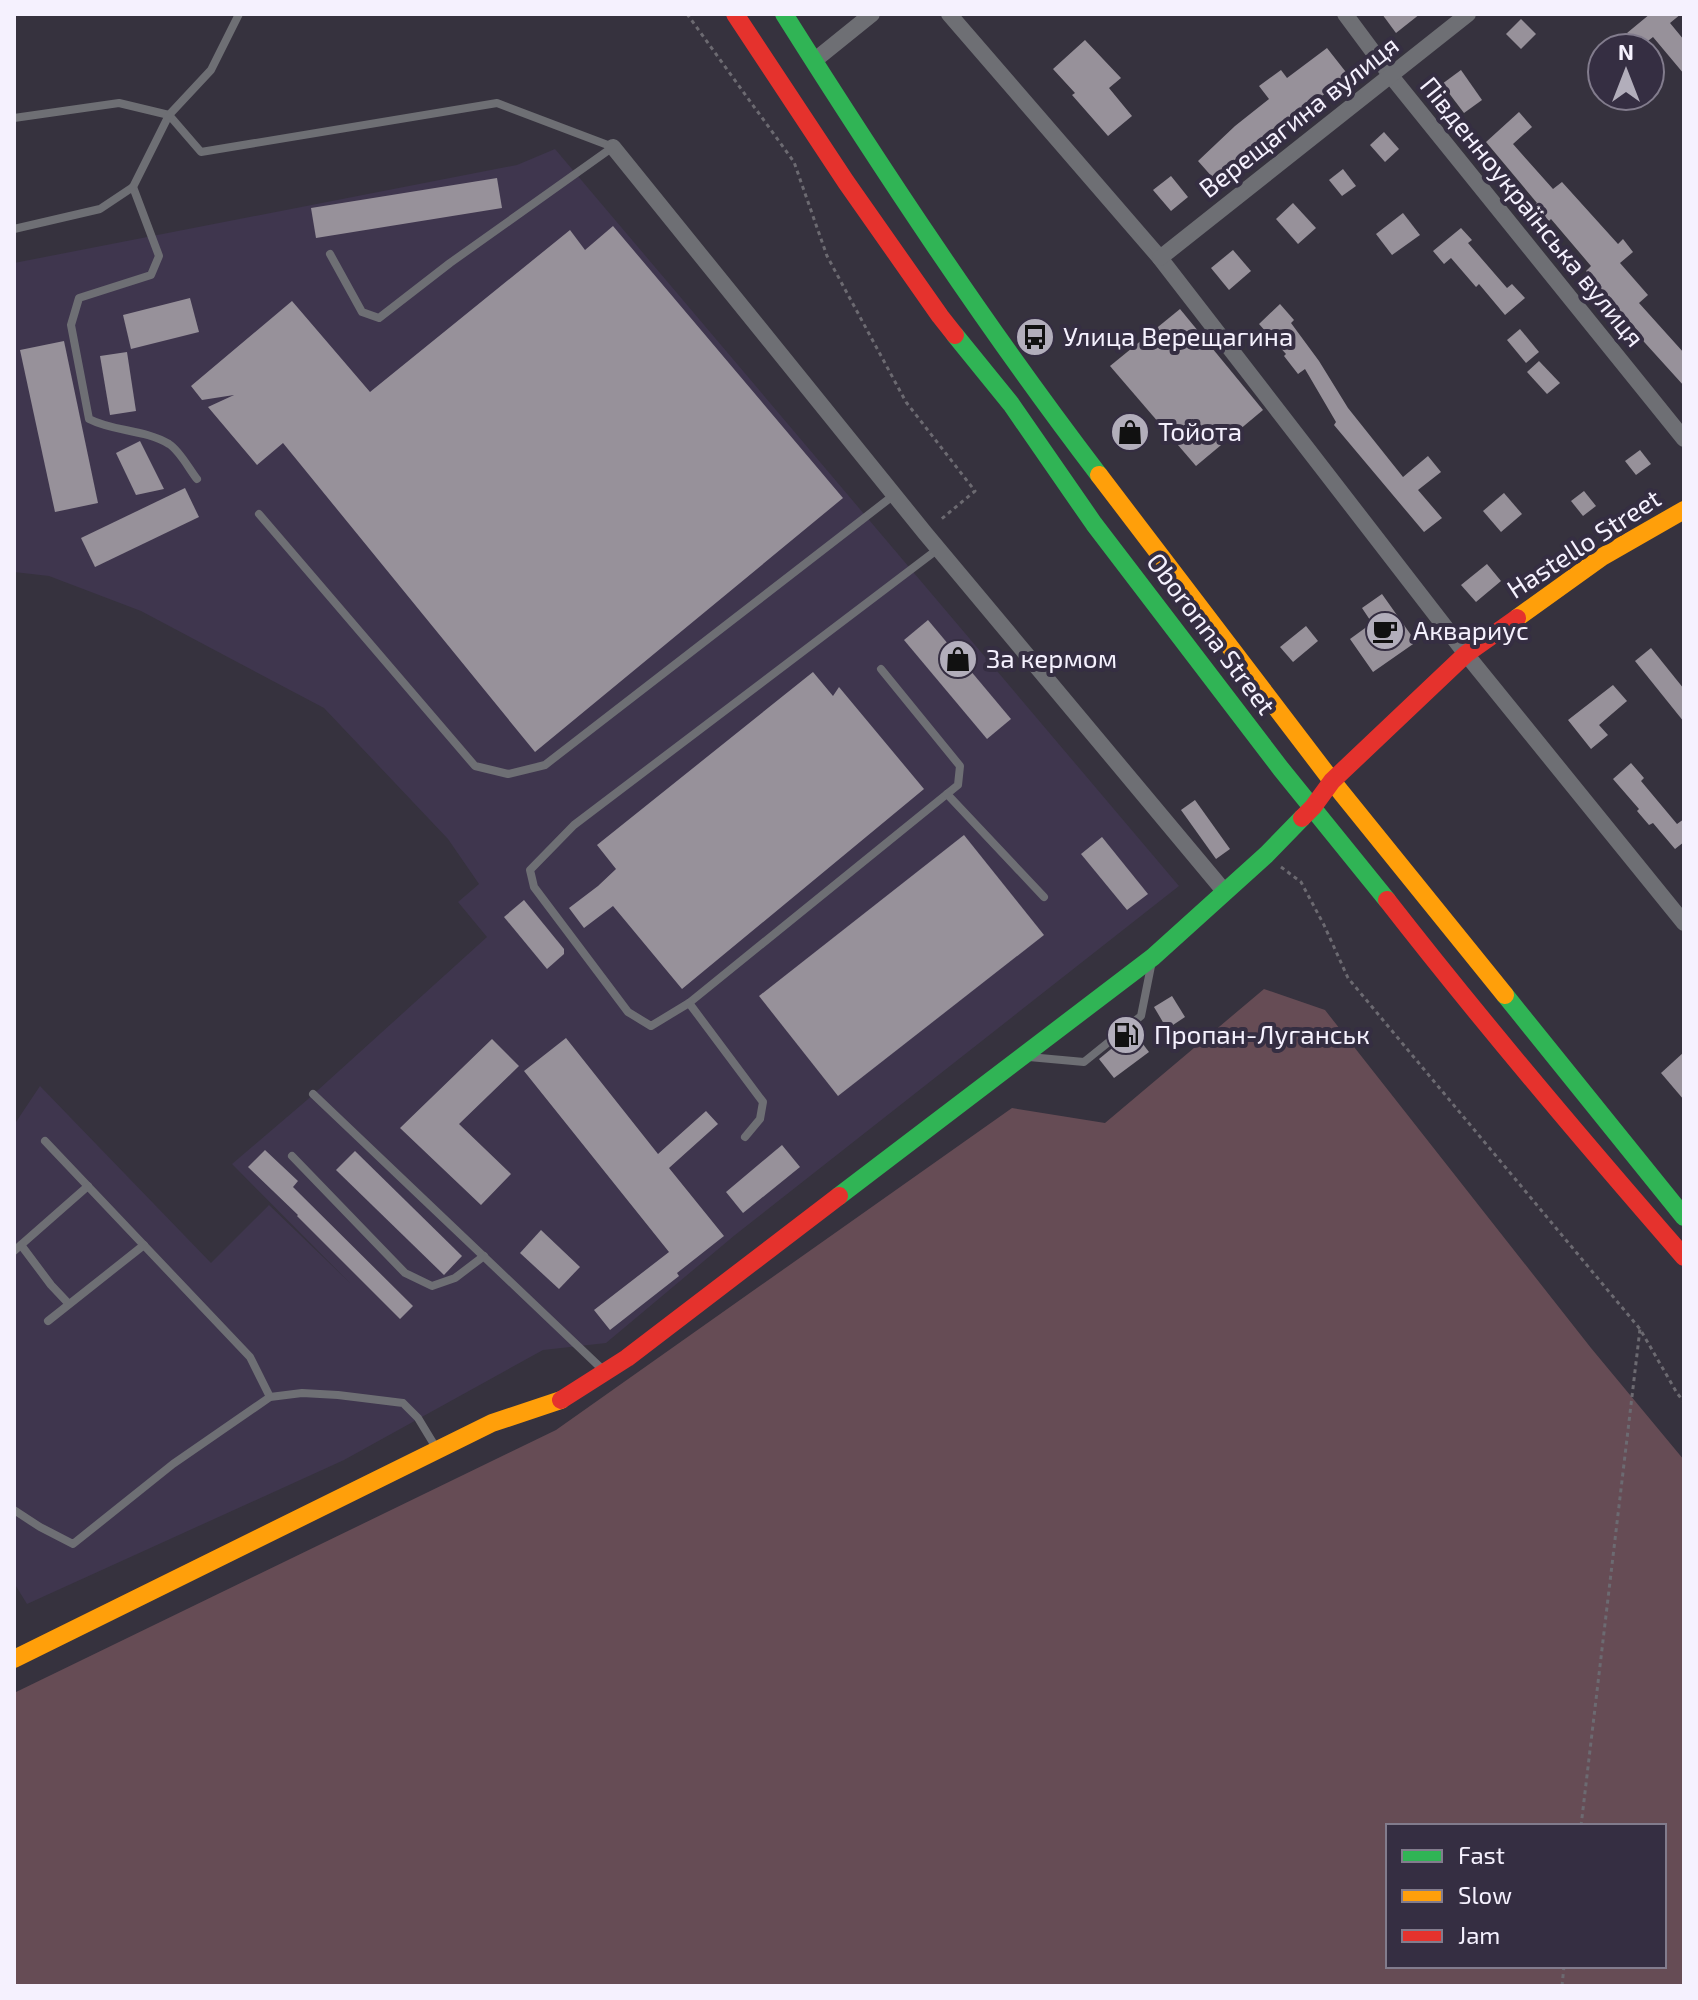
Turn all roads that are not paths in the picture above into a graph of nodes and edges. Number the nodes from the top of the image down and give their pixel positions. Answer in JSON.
{"nodes":[{"id":1,"x":239,"y":14,"type":"edge"},
{"id":2,"x":735,"y":14,"type":"edge"},
{"id":3,"x":784,"y":14,"type":"edge"},
{"id":4,"x":872,"y":14,"type":"edge"},
{"id":5,"x":949,"y":14,"type":"edge"},
{"id":6,"x":1345,"y":14,"type":"edge"},
{"id":7,"x":1468,"y":14,"type":"edge"},
{"id":8,"x":815,"y":60,"type":"junction"},
{"id":9,"x":1391,"y":76,"type":"junction"},
{"id":10,"x":169,"y":115,"type":"junction"},
{"id":11,"x":14,"y":118,"type":"edge"},
{"id":12,"x":613,"y":147,"type":"junction"},
{"id":13,"x":133,"y":187,"type":"junction"},
{"id":14,"x":14,"y":229,"type":"edge"},
{"id":15,"x":330,"y":254,"type":"dead end"},
{"id":16,"x":1160,"y":258,"type":"junction"},
{"id":17,"x":1684,"y":439,"type":"edge"},
{"id":18,"x":197,"y":479,"type":"dead end"},
{"id":19,"x":894,"y":495,"type":"junction"},
{"id":20,"x":1684,"y":510,"type":"edge"},
{"id":21,"x":259,"y":514,"type":"dead end"},
{"id":22,"x":938,"y":549,"type":"junction"},
{"id":23,"x":1466,"y":654,"type":"junction"},
{"id":24,"x":881,"y":669,"type":"dead end"},
{"id":25,"x":1332,"y":781,"type":"junction"},
{"id":26,"x":947,"y":794,"type":"junction"},
{"id":27,"x":1313,"y":807,"type":"junction"},
{"id":28,"x":1224,"y":891,"type":"junction"},
{"id":29,"x":1044,"y":897,"type":"dead end"},
{"id":30,"x":1684,"y":923,"type":"edge"},
{"id":31,"x":1153,"y":957,"type":"junction"},
{"id":32,"x":689,"y":1003,"type":"junction"},
{"id":33,"x":1021,"y":1057,"type":"junction"},
{"id":34,"x":313,"y":1094,"type":"dead end"},
{"id":35,"x":745,"y":1137,"type":"dead end"},
{"id":36,"x":45,"y":1141,"type":"dead end"},
{"id":37,"x":292,"y":1156,"type":"dead end"},
{"id":38,"x":88,"y":1186,"type":"junction"},
{"id":39,"x":1684,"y":1217,"type":"edge"},
{"id":40,"x":144,"y":1245,"type":"junction"},
{"id":41,"x":17,"y":1248,"type":"edge"},
{"id":42,"x":484,"y":1256,"type":"junction"},
{"id":43,"x":1684,"y":1257,"type":"edge"},
{"id":44,"x":68,"y":1303,"type":"junction"},
{"id":45,"x":48,"y":1321,"type":"dead end"},
{"id":46,"x":606,"y":1372,"type":"junction"},
{"id":47,"x":270,"y":1397,"type":"junction"},
{"id":48,"x":438,"y":1450,"type":"junction"},
{"id":49,"x":14,"y":1510,"type":"edge"},
{"id":50,"x":16,"y":1653,"type":"edge"}],
"edges":[{"from":1,"to":10,"type":"lane"},
{"from":2,"to":27,"type":"main road","name":"Oboronna Street"},
{"from":3,"to":8,"type":"main road","name":"Oboronna Street"},
{"from":4,"to":8,"type":"street"},
{"from":5,"to":16,"type":"street"},
{"from":6,"to":9,"type":"street","name":"Південноукраїнська вулиця"},
{"from":7,"to":9,"type":"street","name":"Верещагина вулиця"},
{"from":8,"to":25,"type":"main road","name":"Oboronna Street"},
{"from":9,"to":16,"type":"street","name":"Верещагина вулиця"},
{"from":9,"to":17,"type":"street","name":"Південноукраїнська вулиця"},
{"from":10,"to":11,"type":"lane"},
{"from":10,"to":12,"type":"lane"},
{"from":10,"to":13,"type":"lane"},
{"from":12,"to":15,"type":"lane"},
{"from":12,"to":19,"type":"street"},
{"from":13,"to":14,"type":"lane"},
{"from":13,"to":18,"type":"lane"},
{"from":16,"to":23,"type":"street"},
{"from":19,"to":21,"type":"lane"},
{"from":19,"to":22,"type":"street"},
{"from":20,"to":23,"type":"main road","name":"Hastello Street"},
{"from":22,"to":28,"type":"street"},
{"from":22,"to":32,"type":"lane"},
{"from":23,"to":25,"type":"main road","name":"Hastello Street"},
{"from":23,"to":30,"type":"street"},
{"from":24,"to":26,"type":"lane"},
{"from":25,"to":27,"type":"main road","name":"Hastello Street"},
{"from":25,"to":39,"type":"main road","name":"Oboronna Street"},
{"from":26,"to":29,"type":"lane"},
{"from":26,"to":32,"type":"lane"},
{"from":27,"to":28,"type":"main road","name":"Hastello Street"},
{"from":27,"to":43,"type":"main road","name":"Oboronna Street"},
{"from":28,"to":31,"type":"main road","name":"Hastello Street"},
{"from":31,"to":33,"type":"main road","name":"Hastello Street"},
{"from":31,"to":33,"type":"lane"},
{"from":32,"to":35,"type":"lane"},
{"from":33,"to":46,"type":"main road","name":"Hastello Street"},
{"from":34,"to":42,"type":"lane"},
{"from":36,"to":38,"type":"lane"},
{"from":37,"to":42,"type":"lane"},
{"from":38,"to":40,"type":"lane"},
{"from":38,"to":41,"type":"lane"},
{"from":40,"to":44,"type":"lane"},
{"from":40,"to":47,"type":"lane"},
{"from":41,"to":44,"type":"lane"},
{"from":42,"to":46,"type":"lane"},
{"from":44,"to":45,"type":"lane"},
{"from":46,"to":48,"type":"main road","name":"Hastello Street"},
{"from":47,"to":48,"type":"lane"},
{"from":47,"to":49,"type":"lane"},
{"from":48,"to":50,"type":"main road","name":"Hastello Street"}]}
